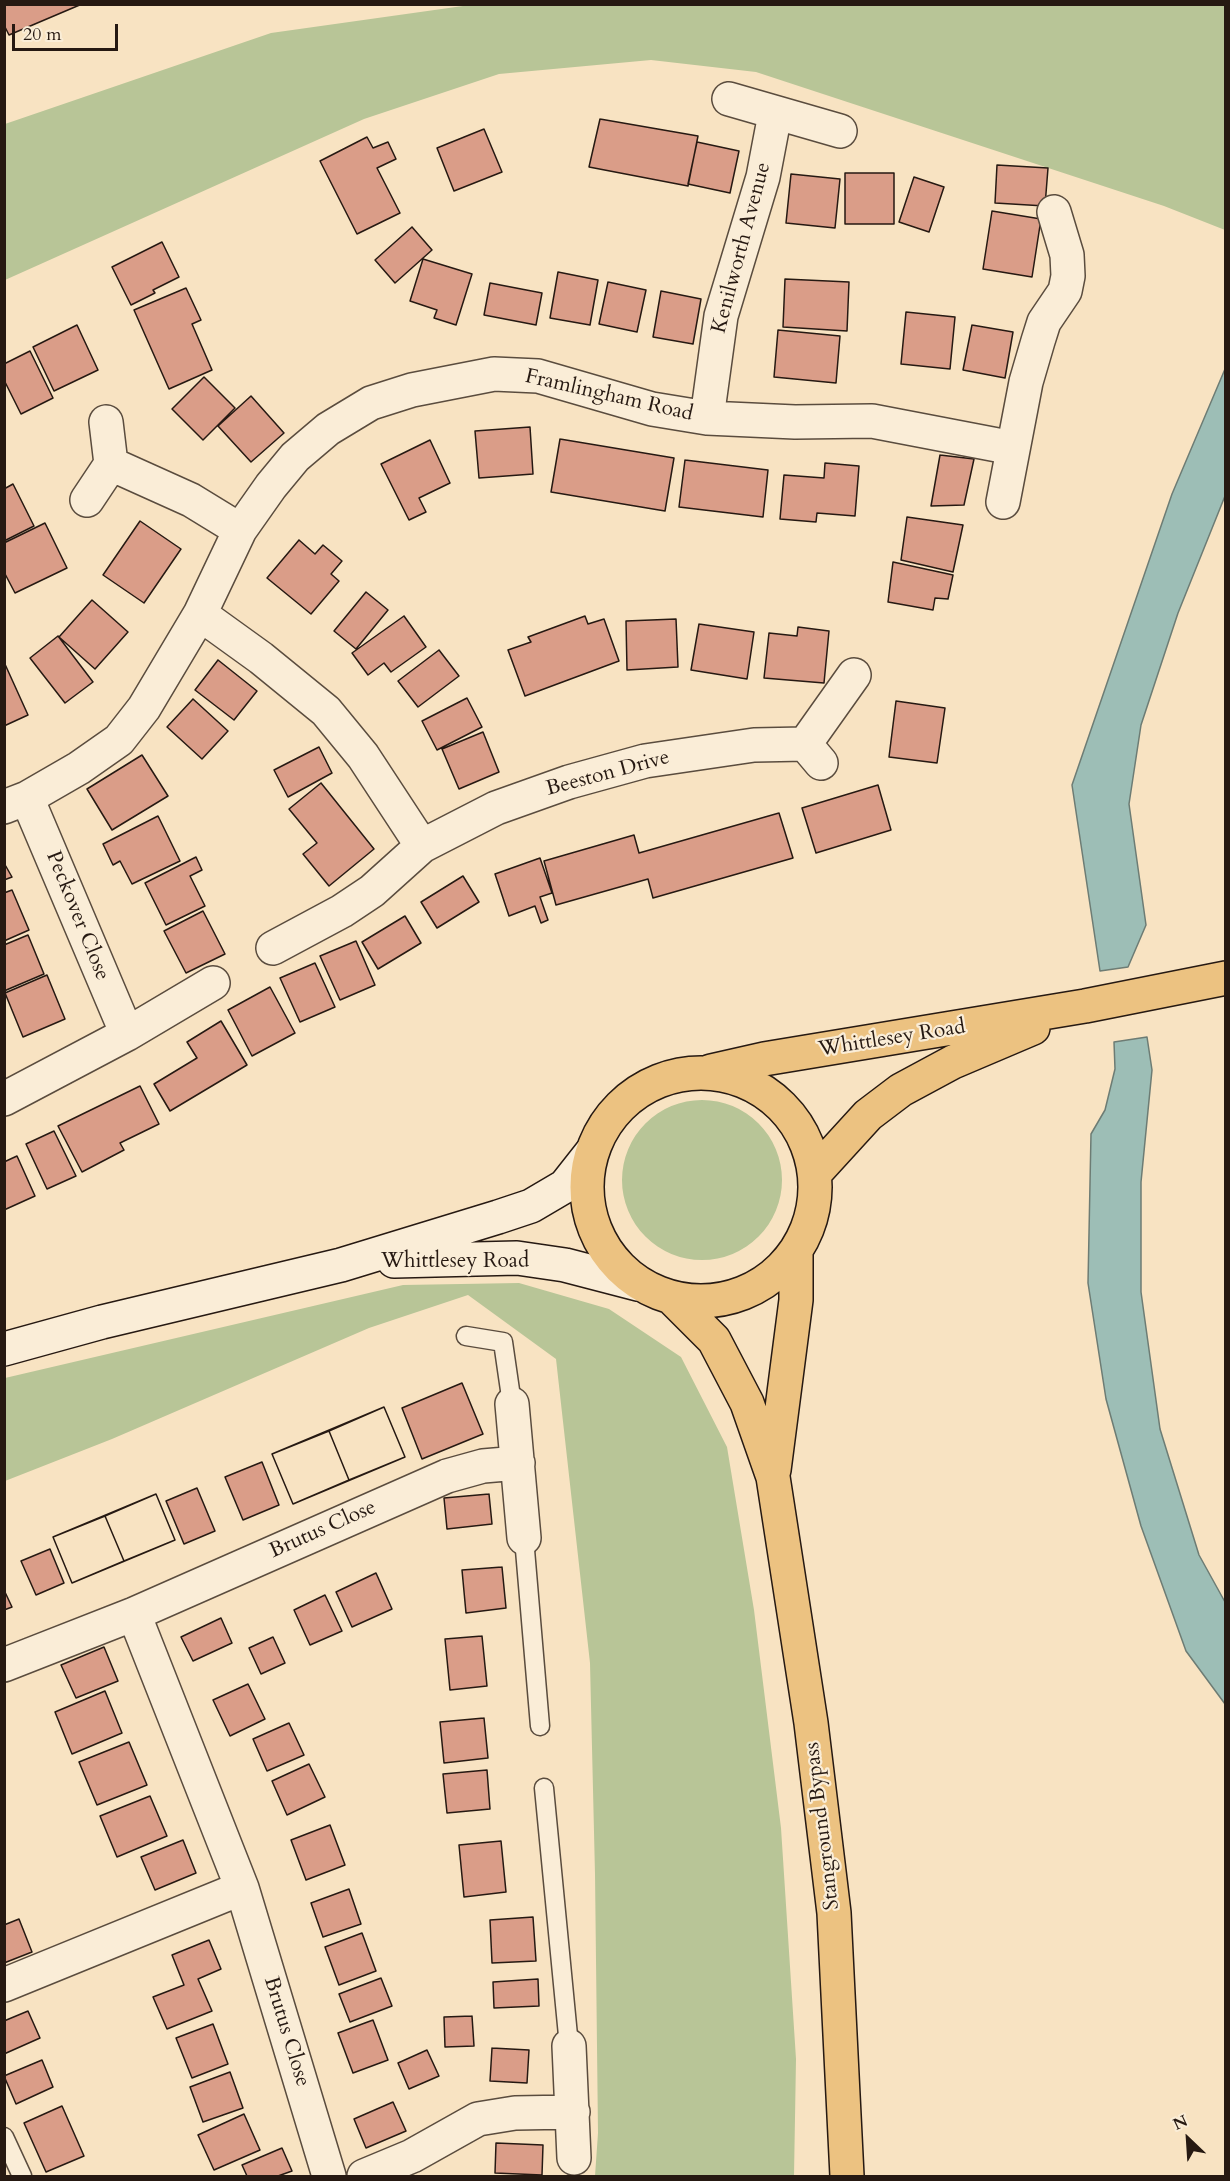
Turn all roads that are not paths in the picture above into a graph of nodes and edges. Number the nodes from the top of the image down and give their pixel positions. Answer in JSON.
{"nodes":[{"id":1,"x":729,"y":99,"type":"dead end"},
{"id":2,"x":775,"y":114,"type":"junction"},
{"id":3,"x":840,"y":131,"type":"dead end"},
{"id":4,"x":1054,"y":212,"type":"dead end"},
{"id":5,"x":707,"y":418,"type":"junction"},
{"id":6,"x":105,"y":422,"type":"dead end"},
{"id":7,"x":1013,"y":448,"type":"junction"},
{"id":8,"x":111,"y":464,"type":"junction"},
{"id":9,"x":87,"y":500,"type":"dead end"},
{"id":10,"x":1003,"y":502,"type":"dead end"},
{"id":11,"x":240,"y":530,"type":"junction"},
{"id":12,"x":200,"y":614,"type":"junction"},
{"id":13,"x":854,"y":675,"type":"dead end"},
{"id":14,"x":16,"y":803,"type":"edge"},
{"id":15,"x":422,"y":846,"type":"junction"},
{"id":16,"x":273,"y":948,"type":"dead end"},
{"id":17,"x":1226,"y":978,"type":"edge"},
{"id":18,"x":213,"y":983,"type":"dead end"},
{"id":19,"x":1084,"y":1006,"type":"junction"},
{"id":20,"x":127,"y":1034,"type":"junction"},
{"id":21,"x":699,"y":1073,"type":"junction"},
{"id":22,"x":4,"y":1099,"type":"edge"},
{"id":23,"x":591,"y":1153,"type":"junction"},
{"id":24,"x":814,"y":1173,"type":"junction"},
{"id":25,"x":796,"y":1251,"type":"junction"},
{"id":26,"x":341,"y":1265,"type":"junction"},
{"id":27,"x":639,"y":1284,"type":"junction"},
{"id":28,"x":672,"y":1298,"type":"junction"},
{"id":29,"x":102,"y":1322,"type":"junction"},
{"id":30,"x":4,"y":1324,"type":"edge"},
{"id":31,"x":466,"y":1336,"type":"dead end"},
{"id":32,"x":4,"y":1349,"type":"edge"},
{"id":33,"x":512,"y":1404,"type":"joint"},
{"id":34,"x":518,"y":1463,"type":"junction"},
{"id":35,"x":773,"y":1477,"type":"junction"},
{"id":36,"x":524,"y":1538,"type":"joint"},
{"id":37,"x":134,"y":1614,"type":"junction"},
{"id":38,"x":4,"y":1665,"type":"edge"},
{"id":39,"x":540,"y":1726,"type":"dead end"},
{"id":40,"x":544,"y":1788,"type":"dead end"},
{"id":41,"x":242,"y":1888,"type":"junction"},
{"id":42,"x":4,"y":1985,"type":"edge"},
{"id":43,"x":568,"y":2046,"type":"joint"},
{"id":44,"x":573,"y":2112,"type":"junction"},
{"id":45,"x":4,"y":2137,"type":"edge"},
{"id":46,"x":574,"y":2167,"type":"edge"},
{"id":47,"x":22,"y":2176,"type":"edge"},
{"id":48,"x":329,"y":2176,"type":"edge"},
{"id":49,"x":363,"y":2176,"type":"edge"},
{"id":50,"x":847,"y":2176,"type":"edge"}],
"edges":[{"from":1,"to":2,"type":"street"},
{"from":2,"to":3,"type":"street"},
{"from":2,"to":5,"type":"street","name":"Kenilworth Avenue"},
{"from":4,"to":7,"type":"street"},
{"from":5,"to":7,"type":"street","name":"Framlingham Road"},
{"from":5,"to":11,"type":"street","name":"Framlingham Road"},
{"from":6,"to":8,"type":"street"},
{"from":7,"to":10,"type":"street"},
{"from":8,"to":9,"type":"street"},
{"from":8,"to":11,"type":"street"},
{"from":11,"to":12,"type":"street","name":"Framlingham Road"},
{"from":12,"to":14,"type":"street","name":"Framlingham Road"},
{"from":12,"to":15,"type":"street"},
{"from":13,"to":15,"type":"street","name":"Beeston Drive"},
{"from":14,"to":20,"type":"street","name":"Peckover Close"},
{"from":15,"to":16,"type":"street","name":"Beeston Drive"},
{"from":17,"to":19,"type":"main road","name":"Whittlesey Road"},
{"from":18,"to":20,"type":"street"},
{"from":19,"to":21,"type":"main road","name":"Whittlesey Road"},
{"from":19,"to":24,"type":"main road","name":"Whittlesey Road"},
{"from":20,"to":22,"type":"street"},
{"from":21,"to":23,"type":"main road"},
{"from":21,"to":24,"type":"main road"},
{"from":23,"to":26,"type":"street","name":"Whittlesey Road"},
{"from":23,"to":27,"type":"main road"},
{"from":24,"to":25,"type":"main road"},
{"from":25,"to":28,"type":"main road"},
{"from":25,"to":35,"type":"main road","name":"Stanground Bypass"},
{"from":26,"to":27,"type":"street","name":"Whittlesey Road"},
{"from":26,"to":29,"type":"street","name":"Whittlesey Road"},
{"from":27,"to":28,"type":"main road"},
{"from":28,"to":35,"type":"main road","name":"Stanground Bypass"},
{"from":29,"to":30,"type":"street","name":"Whittlesey Road"},
{"from":29,"to":32,"type":"street","name":"Whittlesey Road"},
{"from":31,"to":33,"type":"lane"},
{"from":33,"to":34,"type":"street"},
{"from":34,"to":36,"type":"street"},
{"from":34,"to":37,"type":"street","name":"Brutus Close"},
{"from":35,"to":50,"type":"main road","name":"Stanground Bypass"},
{"from":36,"to":39,"type":"lane"},
{"from":37,"to":38,"type":"street","name":"Brutus Close"},
{"from":37,"to":41,"type":"street","name":"Brutus Close"},
{"from":40,"to":43,"type":"lane"},
{"from":41,"to":42,"type":"street"},
{"from":41,"to":48,"type":"street","name":"Brutus Close"},
{"from":43,"to":44,"type":"street"},
{"from":44,"to":46,"type":"street"},
{"from":44,"to":49,"type":"street"},
{"from":45,"to":47,"type":"lane"}]}
